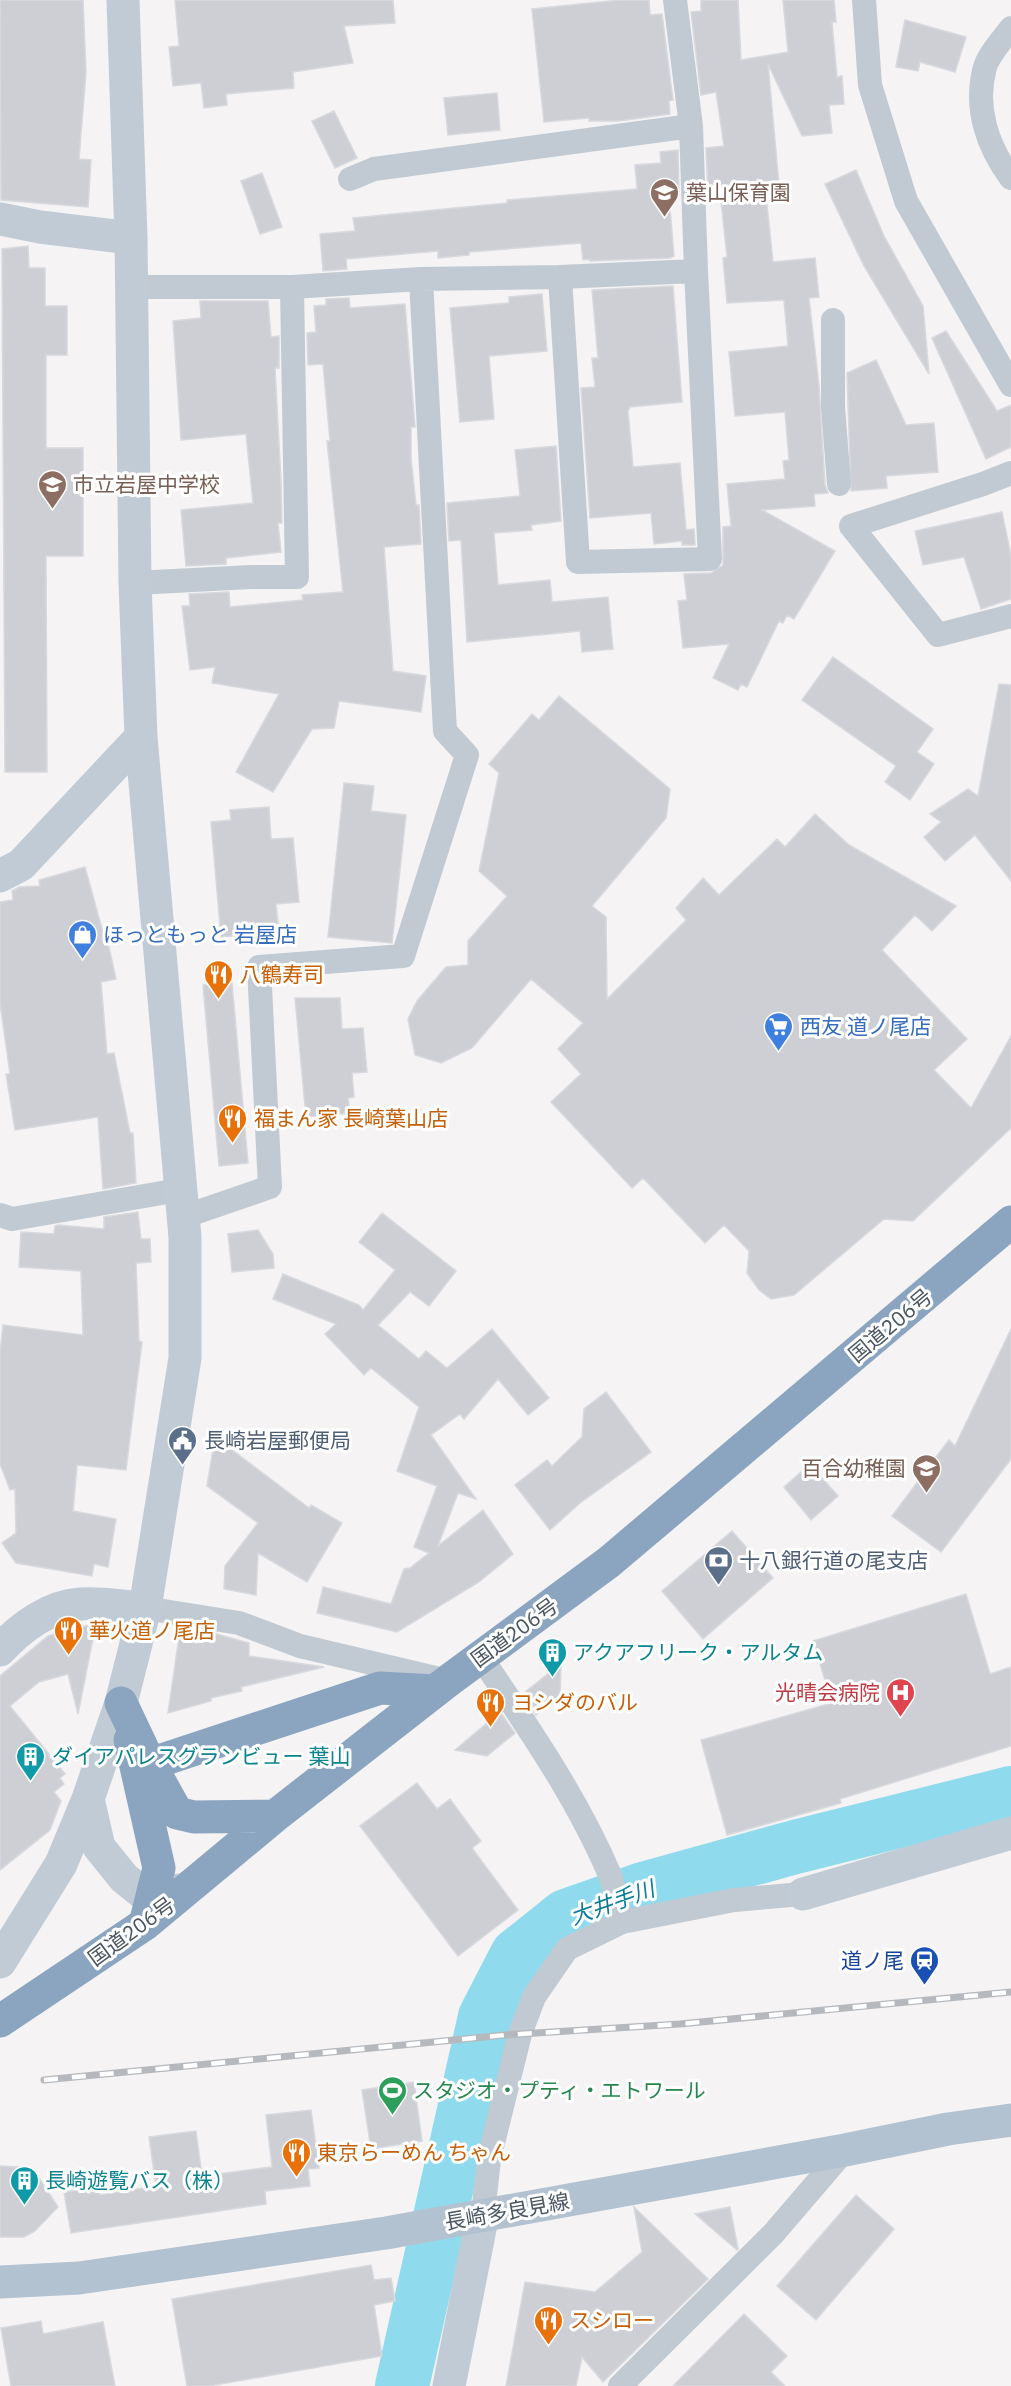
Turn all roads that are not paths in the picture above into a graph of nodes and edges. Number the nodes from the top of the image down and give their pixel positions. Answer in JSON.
{"nodes":[{"id":1,"x":123,"y":0,"type":"edge"},
{"id":2,"x":675,"y":0,"type":"edge"},
{"id":3,"x":864,"y":0,"type":"edge"},
{"id":4,"x":1011,"y":28,"type":"edge"},
{"id":5,"x":691,"y":126,"type":"junction"},
{"id":6,"x":1011,"y":178,"type":"edge"},
{"id":7,"x":351,"y":179,"type":"dead end"},
{"id":8,"x":0,"y":219,"type":"edge"},
{"id":9,"x":131,"y":238,"type":"junction"},
{"id":10,"x":696,"y":271,"type":"junction"},
{"id":11,"x":560,"y":278,"type":"junction"},
{"id":12,"x":422,"y":279,"type":"junction"},
{"id":13,"x":130,"y":287,"type":"junction"},
{"id":14,"x":292,"y":287,"type":"junction"},
{"id":15,"x":833,"y":320,"type":"dead end"},
{"id":16,"x":1011,"y":385,"type":"edge"},
{"id":17,"x":1011,"y":473,"type":"edge"},
{"id":18,"x":839,"y":484,"type":"dead end"},
{"id":19,"x":135,"y":583,"type":"junction"},
{"id":20,"x":1011,"y":616,"type":"edge"},
{"id":21,"x":141,"y":737,"type":"junction"},
{"id":22,"x":0,"y":876,"type":"edge"},
{"id":23,"x":181,"y":1204,"type":"junction"},
{"id":24,"x":0,"y":1215,"type":"edge"},
{"id":25,"x":1011,"y":1222,"type":"edge"},
{"id":26,"x":145,"y":1608,"type":"junction"},
{"id":27,"x":0,"y":1650,"type":"edge"},
{"id":28,"x":481,"y":1657,"type":"junction"},
{"id":29,"x":442,"y":1686,"type":"junction"},
{"id":30,"x":121,"y":1703,"type":"junction"},
{"id":31,"x":150,"y":1764,"type":"junction"},
{"id":32,"x":88,"y":1799,"type":"junction"},
{"id":33,"x":275,"y":1816,"type":"junction"},
{"id":34,"x":1011,"y":1833,"type":"edge"},
{"id":35,"x":803,"y":1894,"type":"joint"},
{"id":36,"x":149,"y":1909,"type":"junction"},
{"id":37,"x":621,"y":1918,"type":"junction"},
{"id":38,"x":0,"y":1962,"type":"edge"},
{"id":39,"x":0,"y":2021,"type":"edge"},
{"id":40,"x":1011,"y":2120,"type":"edge"},
{"id":41,"x":845,"y":2150,"type":"junction"},
{"id":42,"x":483,"y":2214,"type":"junction"},
{"id":43,"x":0,"y":2282,"type":"edge"},
{"id":44,"x":449,"y":2386,"type":"edge"},
{"id":45,"x":620,"y":2386,"type":"edge"}],
"edges":[{"from":1,"to":9,"type":"street"},
{"from":2,"to":5,"type":"street"},
{"from":3,"to":16,"type":"street"},
{"from":4,"to":6,"type":"street"},
{"from":5,"to":7,"type":"street"},
{"from":5,"to":10,"type":"street"},
{"from":8,"to":9,"type":"street"},
{"from":9,"to":13,"type":"street"},
{"from":10,"to":11,"type":"street"},
{"from":10,"to":11,"type":"street"},
{"from":11,"to":12,"type":"street"},
{"from":12,"to":14,"type":"street"},
{"from":12,"to":23,"type":"street"},
{"from":13,"to":14,"type":"street"},
{"from":13,"to":19,"type":"street"},
{"from":14,"to":19,"type":"street"},
{"from":15,"to":18,"type":"street"},
{"from":17,"to":20,"type":"street"},
{"from":19,"to":21,"type":"street"},
{"from":21,"to":22,"type":"street"},
{"from":21,"to":23,"type":"street"},
{"from":23,"to":24,"type":"street"},
{"from":23,"to":26,"type":"street"},
{"from":25,"to":28,"type":"highway","name":"国道206号"},
{"from":26,"to":27,"type":"street"},
{"from":26,"to":29,"type":"street"},
{"from":26,"to":30,"type":"street"},
{"from":28,"to":29,"type":"highway","name":"国道206号"},
{"from":28,"to":37,"type":"street"},
{"from":29,"to":31,"type":"highway"},
{"from":29,"to":33,"type":"highway","name":"国道206号"},
{"from":30,"to":31,"type":"highway"},
{"from":30,"to":32,"type":"street"},
{"from":30,"to":36,"type":"highway"},
{"from":31,"to":33,"type":"highway"},
{"from":32,"to":36,"type":"street"},
{"from":32,"to":38,"type":"street"},
{"from":33,"to":36,"type":"highway","name":"国道206号"},
{"from":34,"to":35,"type":"street"},
{"from":35,"to":37,"type":"street"},
{"from":36,"to":39,"type":"highway","name":"国道206号"},
{"from":37,"to":42,"type":"street"},
{"from":40,"to":41,"type":"main road","name":"長崎多良見線"},
{"from":41,"to":42,"type":"main road","name":"長崎多良見線"},
{"from":41,"to":45,"type":"street"},
{"from":42,"to":43,"type":"main road","name":"長崎多良見線"},
{"from":42,"to":44,"type":"street"}]}
